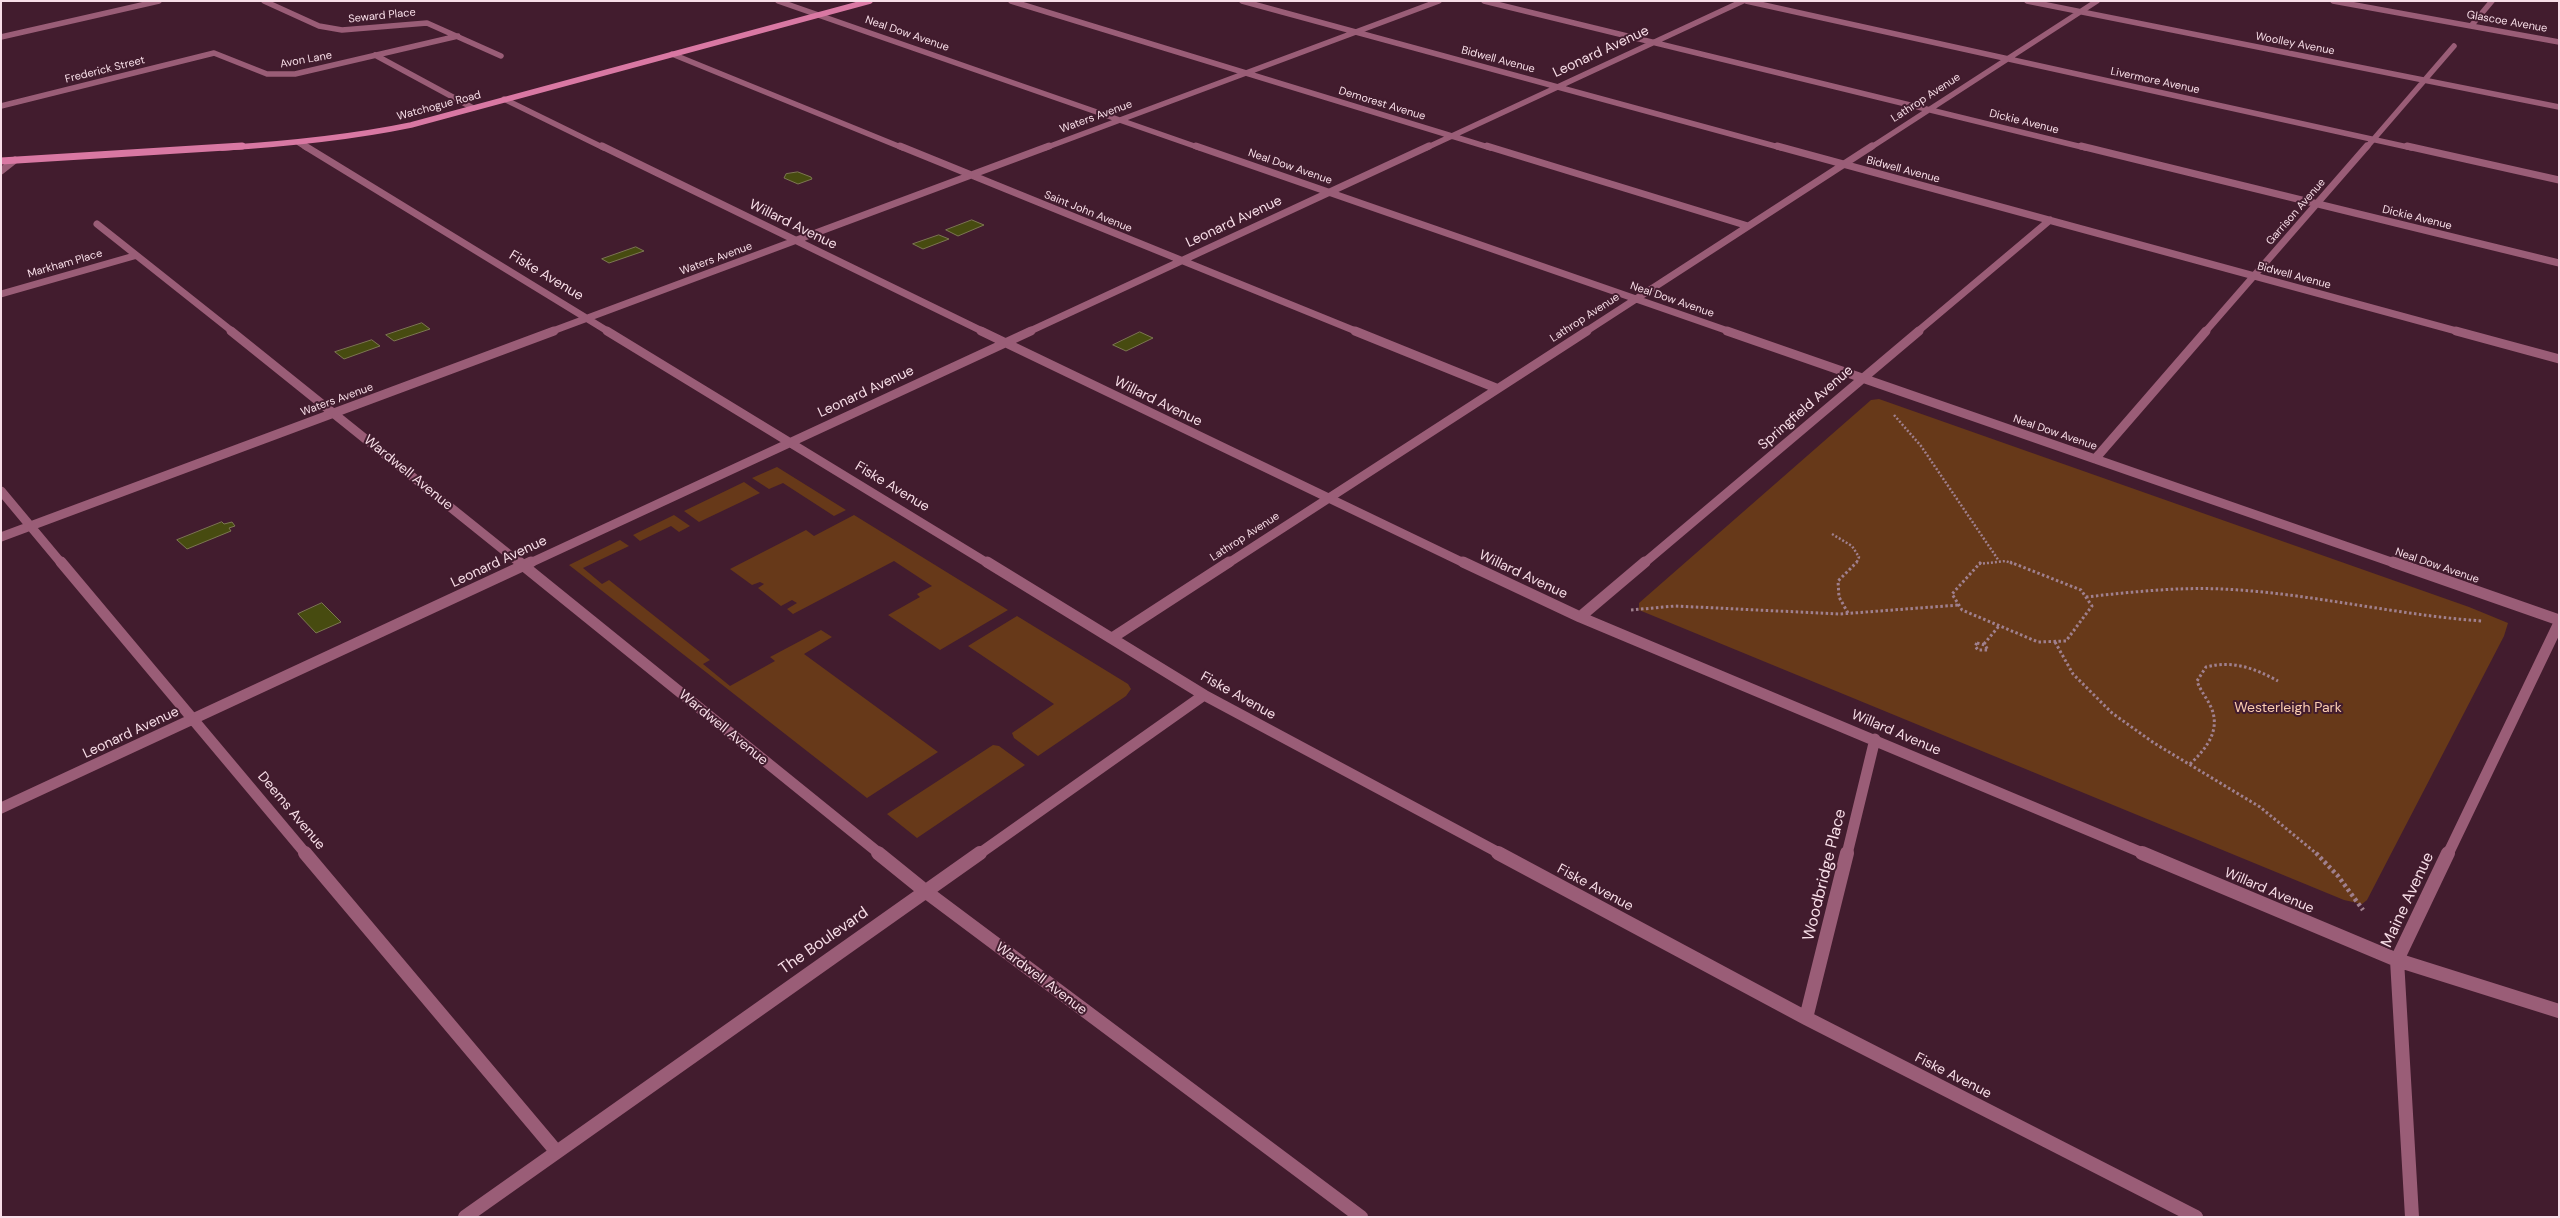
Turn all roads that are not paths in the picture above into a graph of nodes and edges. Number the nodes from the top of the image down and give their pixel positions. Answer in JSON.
{"nodes":[{"id":1,"x":159,"y":1,"type":"edge"},
{"id":2,"x":264,"y":1,"type":"edge"},
{"id":3,"x":778,"y":1,"type":"edge"},
{"id":4,"x":870,"y":1,"type":"edge"},
{"id":5,"x":1011,"y":1,"type":"edge"},
{"id":6,"x":1242,"y":1,"type":"edge"},
{"id":7,"x":1439,"y":1,"type":"edge"},
{"id":8,"x":1484,"y":1,"type":"edge"},
{"id":9,"x":1745,"y":1,"type":"edge"},
{"id":10,"x":2027,"y":1,"type":"edge"},
{"id":11,"x":2097,"y":1,"type":"edge"},
{"id":12,"x":2333,"y":1,"type":"edge"},
{"id":13,"x":2492,"y":1,"type":"edge"},
{"id":14,"x":2081,"y":12,"type":"junction"},
{"id":15,"x":818,"y":15,"type":"junction"},
{"id":16,"x":2471,"y":26,"type":"junction"},
{"id":17,"x":1356,"y":32,"type":"junction"},
{"id":18,"x":458,"y":36,"type":"junction"},
{"id":19,"x":1,"y":37,"type":"edge"},
{"id":20,"x":2559,"y":42,"type":"edge"},
{"id":21,"x":1654,"y":43,"type":"junction"},
{"id":22,"x":2454,"y":46,"type":"dead end"},
{"id":23,"x":214,"y":53,"type":"joint"},
{"id":24,"x":672,"y":54,"type":"junction"},
{"id":25,"x":375,"y":56,"type":"junction"},
{"id":26,"x":501,"y":56,"type":"dead end"},
{"id":27,"x":2008,"y":59,"type":"junction"},
{"id":28,"x":1247,"y":73,"type":"junction"},
{"id":29,"x":2424,"y":80,"type":"junction"},
{"id":30,"x":1558,"y":87,"type":"junction"},
{"id":31,"x":504,"y":99,"type":"junction"},
{"id":32,"x":1,"y":106,"type":"edge"},
{"id":33,"x":2559,"y":107,"type":"edge"},
{"id":34,"x":473,"y":108,"type":"junction"},
{"id":35,"x":1929,"y":110,"type":"junction"},
{"id":36,"x":1121,"y":120,"type":"junction"},
{"id":37,"x":1452,"y":136,"type":"junction"},
{"id":38,"x":2374,"y":139,"type":"junction"},
{"id":39,"x":299,"y":143,"type":"junction"},
{"id":40,"x":15,"y":160,"type":"junction"},
{"id":41,"x":1,"y":161,"type":"edge"},
{"id":42,"x":1844,"y":165,"type":"junction"},
{"id":43,"x":1,"y":171,"type":"edge"},
{"id":44,"x":972,"y":176,"type":"junction"},
{"id":45,"x":2559,"y":180,"type":"edge"},
{"id":46,"x":1330,"y":193,"type":"junction"},
{"id":47,"x":2317,"y":204,"type":"junction"},
{"id":48,"x":2050,"y":220,"type":"junction"},
{"id":49,"x":97,"y":224,"type":"dead end"},
{"id":50,"x":1748,"y":226,"type":"junction"},
{"id":51,"x":795,"y":241,"type":"junction"},
{"id":52,"x":134,"y":256,"type":"junction"},
{"id":53,"x":1183,"y":261,"type":"junction"},
{"id":54,"x":2559,"y":263,"type":"edge"},
{"id":55,"x":2256,"y":276,"type":"junction"},
{"id":56,"x":1,"y":294,"type":"edge"},
{"id":57,"x":1635,"y":299,"type":"junction"},
{"id":58,"x":587,"y":319,"type":"junction"},
{"id":59,"x":1006,"y":343,"type":"junction"},
{"id":60,"x":2559,"y":359,"type":"edge"},
{"id":61,"x":1862,"y":378,"type":"junction"},
{"id":62,"x":1496,"y":388,"type":"junction"},
{"id":63,"x":334,"y":413,"type":"junction"},
{"id":64,"x":790,"y":443,"type":"junction"},
{"id":65,"x":2096,"y":459,"type":"junction"},
{"id":66,"x":1,"y":490,"type":"edge"},
{"id":67,"x":1325,"y":498,"type":"junction"},
{"id":68,"x":31,"y":526,"type":"junction"},
{"id":69,"x":1,"y":537,"type":"edge"},
{"id":70,"x":523,"y":566,"type":"junction"},
{"id":71,"x":1580,"y":616,"type":"junction"},
{"id":72,"x":2559,"y":621,"type":"edge"},
{"id":73,"x":1112,"y":638,"type":"junction"},
{"id":74,"x":1204,"y":695,"type":"junction"},
{"id":75,"x":194,"y":719,"type":"junction"},
{"id":76,"x":1875,"y":739,"type":"junction"},
{"id":77,"x":1,"y":808,"type":"edge"},
{"id":78,"x":925,"y":891,"type":"junction"},
{"id":79,"x":2397,"y":960,"type":"junction"},
{"id":80,"x":2559,"y":1011,"type":"edge"},
{"id":81,"x":1806,"y":1018,"type":"junction"},
{"id":82,"x":556,"y":1151,"type":"junction"},
{"id":83,"x":465,"y":1217,"type":"edge"},
{"id":84,"x":1361,"y":1217,"type":"edge"},
{"id":85,"x":2196,"y":1217,"type":"edge"},
{"id":86,"x":2412,"y":1217,"type":"edge"}],
"edges":[{"from":1,"to":19,"type":"street"},
{"from":2,"to":18,"type":"street","name":"Seward Place"},
{"from":3,"to":15,"type":"street","name":"Neal Dow Avenue"},
{"from":4,"to":15,"type":"street","name":"Watchogue Road"},
{"from":5,"to":28,"type":"street","name":"Demorest Avenue"},
{"from":6,"to":17,"type":"street","name":"Bidwell Avenue"},
{"from":7,"to":17,"type":"street","name":"Waters Avenue"},
{"from":8,"to":21,"type":"street","name":"Dickie Avenue"},
{"from":9,"to":21,"type":"street","name":"Leonard Avenue"},
{"from":9,"to":27,"type":"street","name":"Livermore Avenue"},
{"from":10,"to":14,"type":"street","name":"Woolley Avenue"},
{"from":11,"to":14,"type":"street","name":"Lathrop Avenue"},
{"from":12,"to":16,"type":"street","name":"Glascoe Avenue"},
{"from":13,"to":16,"type":"street"},
{"from":14,"to":27,"type":"street","name":"Lathrop Avenue"},
{"from":14,"to":29,"type":"street","name":"Woolley Avenue"},
{"from":15,"to":24,"type":"street","name":"Watchogue Road"},
{"from":15,"to":36,"type":"street","name":"Neal Dow Avenue"},
{"from":16,"to":20,"type":"street","name":"Glascoe Avenue"},
{"from":17,"to":28,"type":"street","name":"Waters Avenue"},
{"from":17,"to":30,"type":"street","name":"Bidwell Avenue"},
{"from":18,"to":25,"type":"street","name":"Avon Lane"},
{"from":18,"to":26,"type":"street","name":"Seward Place"},
{"from":21,"to":30,"type":"street","name":"Leonard Avenue"},
{"from":21,"to":35,"type":"street","name":"Dickie Avenue"},
{"from":22,"to":29,"type":"street","name":"Garrison Avenue"},
{"from":23,"to":25,"type":"street","name":"Avon Lane"},
{"from":23,"to":32,"type":"street","name":"Frederick Street"},
{"from":24,"to":31,"type":"street","name":"Watchogue Road"},
{"from":24,"to":44,"type":"street","name":"Saint John Avenue"},
{"from":25,"to":34,"type":"street"},
{"from":27,"to":35,"type":"street","name":"Lathrop Avenue"},
{"from":27,"to":38,"type":"street","name":"Livermore Avenue"},
{"from":28,"to":36,"type":"street","name":"Waters Avenue"},
{"from":28,"to":37,"type":"street","name":"Demorest Avenue"},
{"from":29,"to":33,"type":"street","name":"Woolley Avenue"},
{"from":29,"to":38,"type":"street","name":"Garrison Avenue"},
{"from":30,"to":37,"type":"street","name":"Leonard Avenue"},
{"from":30,"to":42,"type":"street","name":"Bidwell Avenue"},
{"from":31,"to":34,"type":"street","name":"Watchogue Road"},
{"from":31,"to":51,"type":"street","name":"Willard Avenue"},
{"from":34,"to":39,"type":"street","name":"Watchogue Road"},
{"from":35,"to":42,"type":"street","name":"Lathrop Avenue"},
{"from":35,"to":47,"type":"street","name":"Dickie Avenue"},
{"from":36,"to":44,"type":"street","name":"Waters Avenue"},
{"from":36,"to":46,"type":"street","name":"Neal Dow Avenue"},
{"from":37,"to":46,"type":"street","name":"Leonard Avenue"},
{"from":37,"to":50,"type":"street","name":"Demorest Avenue"},
{"from":38,"to":45,"type":"street","name":"Livermore Avenue"},
{"from":38,"to":47,"type":"street","name":"Garrison Avenue"},
{"from":39,"to":40,"type":"street","name":"Watchogue Road"},
{"from":39,"to":58,"type":"street","name":"Fiske Avenue"},
{"from":40,"to":41,"type":"street","name":"Watchogue Road"},
{"from":40,"to":43,"type":"street"},
{"from":42,"to":48,"type":"street","name":"Bidwell Avenue"},
{"from":42,"to":50,"type":"street","name":"Lathrop Avenue"},
{"from":44,"to":51,"type":"street","name":"Waters Avenue"},
{"from":44,"to":53,"type":"street","name":"Saint John Avenue"},
{"from":46,"to":53,"type":"street","name":"Leonard Avenue"},
{"from":46,"to":57,"type":"street","name":"Neal Dow Avenue"},
{"from":47,"to":54,"type":"street","name":"Dickie Avenue"},
{"from":47,"to":55,"type":"street","name":"Garrison Avenue"},
{"from":48,"to":55,"type":"street","name":"Bidwell Avenue"},
{"from":48,"to":61,"type":"street","name":"Springfield Avenue"},
{"from":49,"to":52,"type":"street","name":"Wardwell Avenue"},
{"from":50,"to":57,"type":"street","name":"Lathrop Avenue"},
{"from":51,"to":58,"type":"street","name":"Waters Avenue"},
{"from":51,"to":59,"type":"street","name":"Willard Avenue"},
{"from":52,"to":56,"type":"street","name":"Markham Place"},
{"from":52,"to":63,"type":"street","name":"Wardwell Avenue"},
{"from":53,"to":59,"type":"street","name":"Leonard Avenue"},
{"from":53,"to":62,"type":"street","name":"Saint John Avenue"},
{"from":55,"to":60,"type":"street","name":"Bidwell Avenue"},
{"from":55,"to":65,"type":"street","name":"Garrison Avenue"},
{"from":57,"to":61,"type":"street","name":"Neal Dow Avenue"},
{"from":57,"to":62,"type":"street","name":"Lathrop Avenue"},
{"from":58,"to":63,"type":"street","name":"Waters Avenue"},
{"from":58,"to":64,"type":"street","name":"Fiske Avenue"},
{"from":59,"to":64,"type":"street","name":"Leonard Avenue"},
{"from":59,"to":67,"type":"street","name":"Willard Avenue"},
{"from":61,"to":65,"type":"street","name":"Neal Dow Avenue"},
{"from":61,"to":71,"type":"street","name":"Springfield Avenue"},
{"from":62,"to":67,"type":"street","name":"Lathrop Avenue"},
{"from":63,"to":68,"type":"street","name":"Waters Avenue"},
{"from":63,"to":70,"type":"street","name":"Wardwell Avenue"},
{"from":64,"to":70,"type":"street","name":"Leonard Avenue"},
{"from":64,"to":73,"type":"street","name":"Fiske Avenue"},
{"from":65,"to":72,"type":"street","name":"Neal Dow Avenue"},
{"from":66,"to":68,"type":"street","name":"Deems Avenue"},
{"from":67,"to":71,"type":"street","name":"Willard Avenue"},
{"from":67,"to":73,"type":"street","name":"Lathrop Avenue"},
{"from":68,"to":69,"type":"street","name":"Waters Avenue"},
{"from":68,"to":75,"type":"street","name":"Deems Avenue"},
{"from":70,"to":75,"type":"street","name":"Leonard Avenue"},
{"from":70,"to":78,"type":"street","name":"Wardwell Avenue"},
{"from":71,"to":76,"type":"street","name":"Willard Avenue"},
{"from":72,"to":79,"type":"street","name":"Maine Avenue"},
{"from":73,"to":74,"type":"street","name":"Fiske Avenue"},
{"from":74,"to":78,"type":"street","name":"The Boulevard"},
{"from":74,"to":81,"type":"street","name":"Fiske Avenue"},
{"from":75,"to":77,"type":"street","name":"Leonard Avenue"},
{"from":75,"to":82,"type":"street","name":"Deems Avenue"},
{"from":76,"to":79,"type":"street","name":"Willard Avenue"},
{"from":76,"to":81,"type":"street","name":"Woodbridge Place"},
{"from":78,"to":82,"type":"street","name":"The Boulevard"},
{"from":78,"to":84,"type":"street","name":"Wardwell Avenue"},
{"from":79,"to":80,"type":"street","name":"Willard Avenue"},
{"from":79,"to":86,"type":"street","name":"Maine Avenue"},
{"from":81,"to":85,"type":"street","name":"Fiske Avenue"},
{"from":82,"to":83,"type":"street","name":"The Boulevard"}]}
